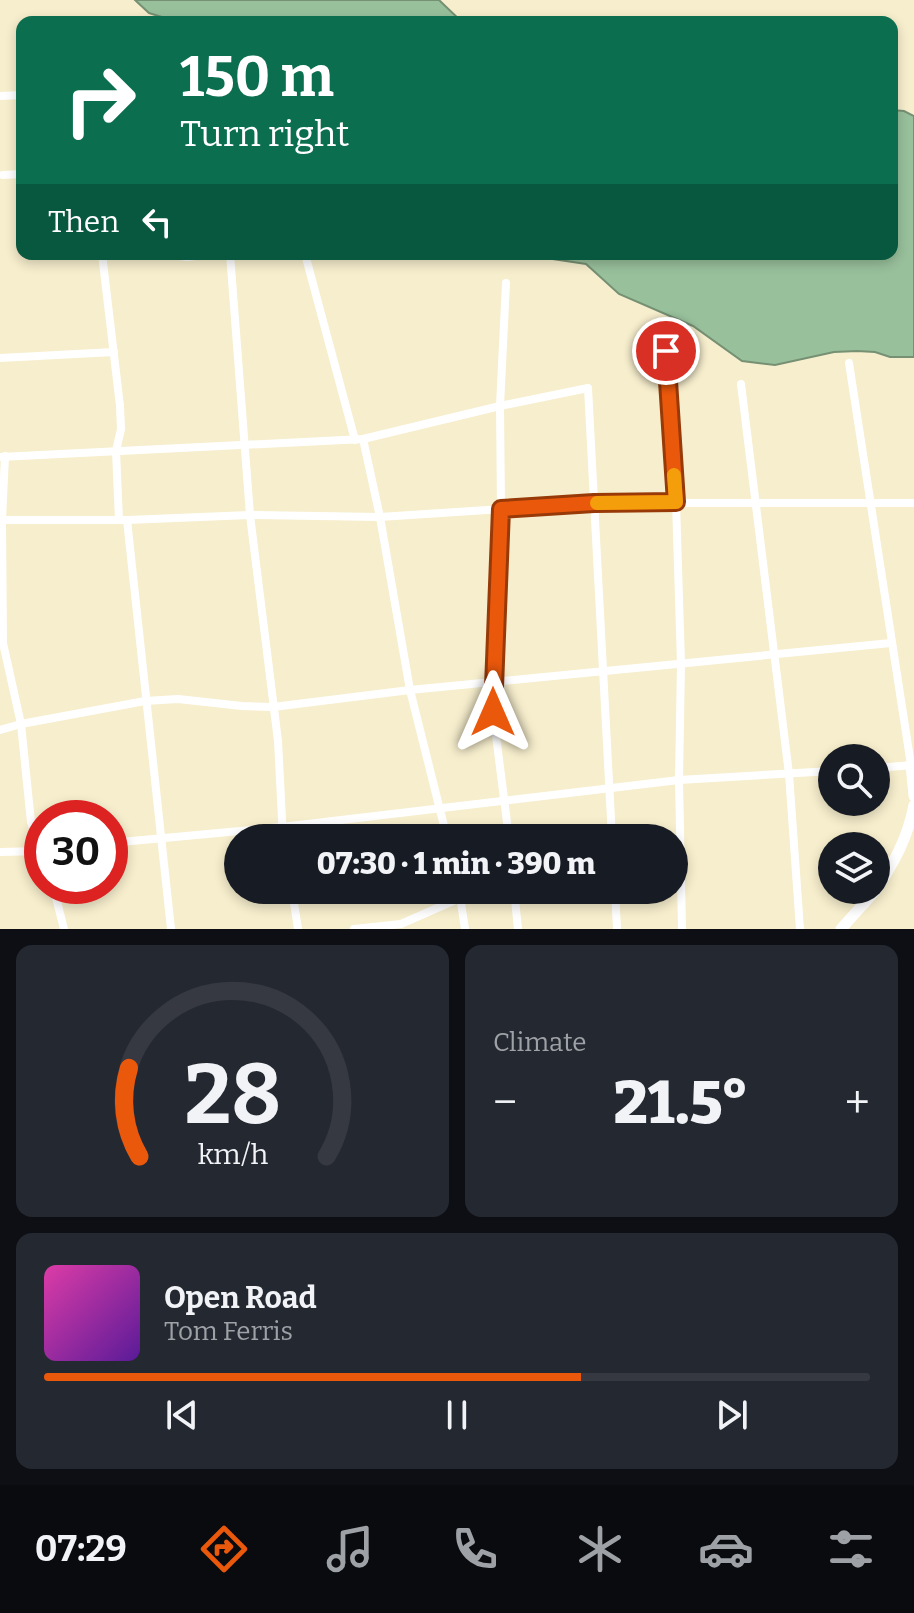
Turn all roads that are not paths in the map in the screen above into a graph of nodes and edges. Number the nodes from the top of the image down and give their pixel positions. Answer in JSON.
{"nodes":[{"id":1,"x":16,"y":174,"type":"edge"},
{"id":2,"x":3,"y":175,"type":"dead end"},
{"id":3,"x":103,"y":260,"type":"edge"},
{"id":4,"x":230,"y":260,"type":"edge"},
{"id":5,"x":307,"y":260,"type":"edge"},
{"id":6,"x":506,"y":283,"type":"dead end"},
{"id":7,"x":665,"y":321,"type":"dead end"},
{"id":8,"x":114,"y":352,"type":"junction"},
{"id":9,"x":0,"y":358,"type":"edge"},
{"id":10,"x":849,"y":363,"type":"dead end"},
{"id":11,"x":741,"y":384,"type":"dead end"},
{"id":12,"x":500,"y":406,"type":"junction"},
{"id":13,"x":359,"y":439,"type":"junction"},
{"id":14,"x":246,"y":446,"type":"junction"},
{"id":15,"x":116,"y":451,"type":"junction"},
{"id":16,"x":3,"y":457,"type":"edge"},
{"id":17,"x":676,"y":502,"type":"junction"},
{"id":18,"x":754,"y":502,"type":"junction"},
{"id":19,"x":594,"y":503,"type":"junction"},
{"id":20,"x":914,"y":503,"type":"edge"},
{"id":21,"x":870,"y":504,"type":"junction"},
{"id":22,"x":501,"y":509,"type":"junction"},
{"id":23,"x":250,"y":515,"type":"junction"},
{"id":24,"x":380,"y":517,"type":"junction"},
{"id":25,"x":1,"y":520,"type":"edge"},
{"id":26,"x":123,"y":520,"type":"junction"},
{"id":27,"x":891,"y":643,"type":"junction"},
{"id":28,"x":773,"y":654,"type":"junction"},
{"id":29,"x":681,"y":663,"type":"junction"},
{"id":30,"x":602,"y":672,"type":"junction"},
{"id":31,"x":493,"y":682,"type":"junction"},
{"id":32,"x":410,"y":690,"type":"junction"},
{"id":33,"x":145,"y":701,"type":"junction"},
{"id":34,"x":273,"y":707,"type":"junction"},
{"id":35,"x":21,"y":724,"type":"junction"},
{"id":36,"x":0,"y":730,"type":"edge"},
{"id":37,"x":912,"y":765,"type":"edge"},
{"id":38,"x":890,"y":767,"type":"edge"},
{"id":39,"x":818,"y":772,"type":"edge"},
{"id":40,"x":789,"y":774,"type":"junction"},
{"id":41,"x":679,"y":780,"type":"junction"},
{"id":42,"x":609,"y":787,"type":"junction"},
{"id":43,"x":914,"y":796,"type":"edge"},
{"id":44,"x":505,"y":799,"type":"junction"},
{"id":45,"x":29,"y":800,"type":"edge"},
{"id":46,"x":914,"y":805,"type":"edge"},
{"id":47,"x":440,"y":808,"type":"junction"},
{"id":48,"x":282,"y":824,"type":"edge"},
{"id":49,"x":307,"y":824,"type":"edge"},
{"id":50,"x":444,"y":824,"type":"edge"},
{"id":51,"x":508,"y":824,"type":"edge"},
{"id":52,"x":611,"y":824,"type":"edge"},
{"id":53,"x":224,"y":832,"type":"edge"},
{"id":54,"x":161,"y":837,"type":"junction"},
{"id":55,"x":128,"y":841,"type":"edge"},
{"id":56,"x":0,"y":852,"type":"edge"},
{"id":57,"x":24,"y":853,"type":"edge"},
{"id":58,"x":890,"y":868,"type":"edge"},
{"id":59,"x":58,"y":904,"type":"edge"},
{"id":60,"x":294,"y":904,"type":"edge"},
{"id":61,"x":440,"y":904,"type":"edge"},
{"id":62,"x":461,"y":904,"type":"edge"},
{"id":63,"x":515,"y":904,"type":"edge"},
{"id":64,"x":616,"y":904,"type":"edge"},
{"id":65,"x":863,"y":904,"type":"edge"},
{"id":66,"x":64,"y":929,"type":"edge"},
{"id":67,"x":171,"y":929,"type":"edge"},
{"id":68,"x":298,"y":929,"type":"edge"},
{"id":69,"x":354,"y":929,"type":"edge"},
{"id":70,"x":465,"y":929,"type":"edge"},
{"id":71,"x":518,"y":929,"type":"edge"},
{"id":72,"x":617,"y":929,"type":"edge"},
{"id":73,"x":682,"y":929,"type":"edge"},
{"id":74,"x":800,"y":929,"type":"edge"},
{"id":75,"x":841,"y":929,"type":"edge"}],
"edges":[{"from":1,"to":2,"type":"street"},
{"from":3,"to":8,"type":"street"},
{"from":4,"to":14,"type":"street"},
{"from":5,"to":13,"type":"street"},
{"from":6,"to":12,"type":"street"},
{"from":7,"to":17,"type":"street"},
{"from":8,"to":9,"type":"street"},
{"from":8,"to":15,"type":"street"},
{"from":10,"to":21,"type":"street"},
{"from":11,"to":18,"type":"street"},
{"from":12,"to":13,"type":"street"},
{"from":12,"to":19,"type":"street"},
{"from":12,"to":22,"type":"street"},
{"from":13,"to":14,"type":"street"},
{"from":13,"to":24,"type":"street"},
{"from":14,"to":15,"type":"street"},
{"from":14,"to":23,"type":"street"},
{"from":15,"to":16,"type":"street"},
{"from":15,"to":26,"type":"street"},
{"from":16,"to":25,"type":"street"},
{"from":17,"to":18,"type":"street"},
{"from":17,"to":19,"type":"street"},
{"from":17,"to":29,"type":"street"},
{"from":18,"to":21,"type":"street"},
{"from":18,"to":28,"type":"street"},
{"from":19,"to":22,"type":"street"},
{"from":19,"to":30,"type":"street"},
{"from":20,"to":21,"type":"street"},
{"from":21,"to":27,"type":"street"},
{"from":22,"to":24,"type":"street"},
{"from":22,"to":31,"type":"street"},
{"from":23,"to":24,"type":"street"},
{"from":23,"to":26,"type":"street"},
{"from":23,"to":34,"type":"street"},
{"from":24,"to":32,"type":"street"},
{"from":25,"to":26,"type":"street"},
{"from":25,"to":35,"type":"street"},
{"from":26,"to":33,"type":"street"},
{"from":27,"to":28,"type":"street"},
{"from":27,"to":37,"type":"street"},
{"from":28,"to":29,"type":"street"},
{"from":28,"to":40,"type":"street"},
{"from":29,"to":30,"type":"street"},
{"from":29,"to":41,"type":"street"},
{"from":30,"to":31,"type":"street"},
{"from":30,"to":42,"type":"street"},
{"from":31,"to":32,"type":"street"},
{"from":31,"to":44,"type":"street"},
{"from":32,"to":34,"type":"street"},
{"from":32,"to":47,"type":"street"},
{"from":33,"to":34,"type":"street"},
{"from":33,"to":35,"type":"street"},
{"from":33,"to":54,"type":"street"},
{"from":34,"to":48,"type":"street"},
{"from":35,"to":36,"type":"street"},
{"from":35,"to":45,"type":"street"},
{"from":37,"to":38,"type":"street"},
{"from":37,"to":43,"type":"street"},
{"from":39,"to":40,"type":"street"},
{"from":40,"to":41,"type":"street"},
{"from":40,"to":74,"type":"street"},
{"from":41,"to":42,"type":"street"},
{"from":41,"to":73,"type":"street"},
{"from":42,"to":44,"type":"street"},
{"from":42,"to":52,"type":"street"},
{"from":44,"to":47,"type":"street"},
{"from":44,"to":51,"type":"street"},
{"from":46,"to":58,"type":"street"},
{"from":47,"to":49,"type":"street"},
{"from":47,"to":50,"type":"street"},
{"from":53,"to":54,"type":"street"},
{"from":54,"to":55,"type":"street"},
{"from":54,"to":67,"type":"street"},
{"from":56,"to":57,"type":"street"},
{"from":59,"to":66,"type":"street"},
{"from":60,"to":68,"type":"street"},
{"from":61,"to":69,"type":"street"},
{"from":62,"to":70,"type":"street"},
{"from":63,"to":71,"type":"street"},
{"from":64,"to":72,"type":"street"},
{"from":65,"to":75,"type":"street"}]}
